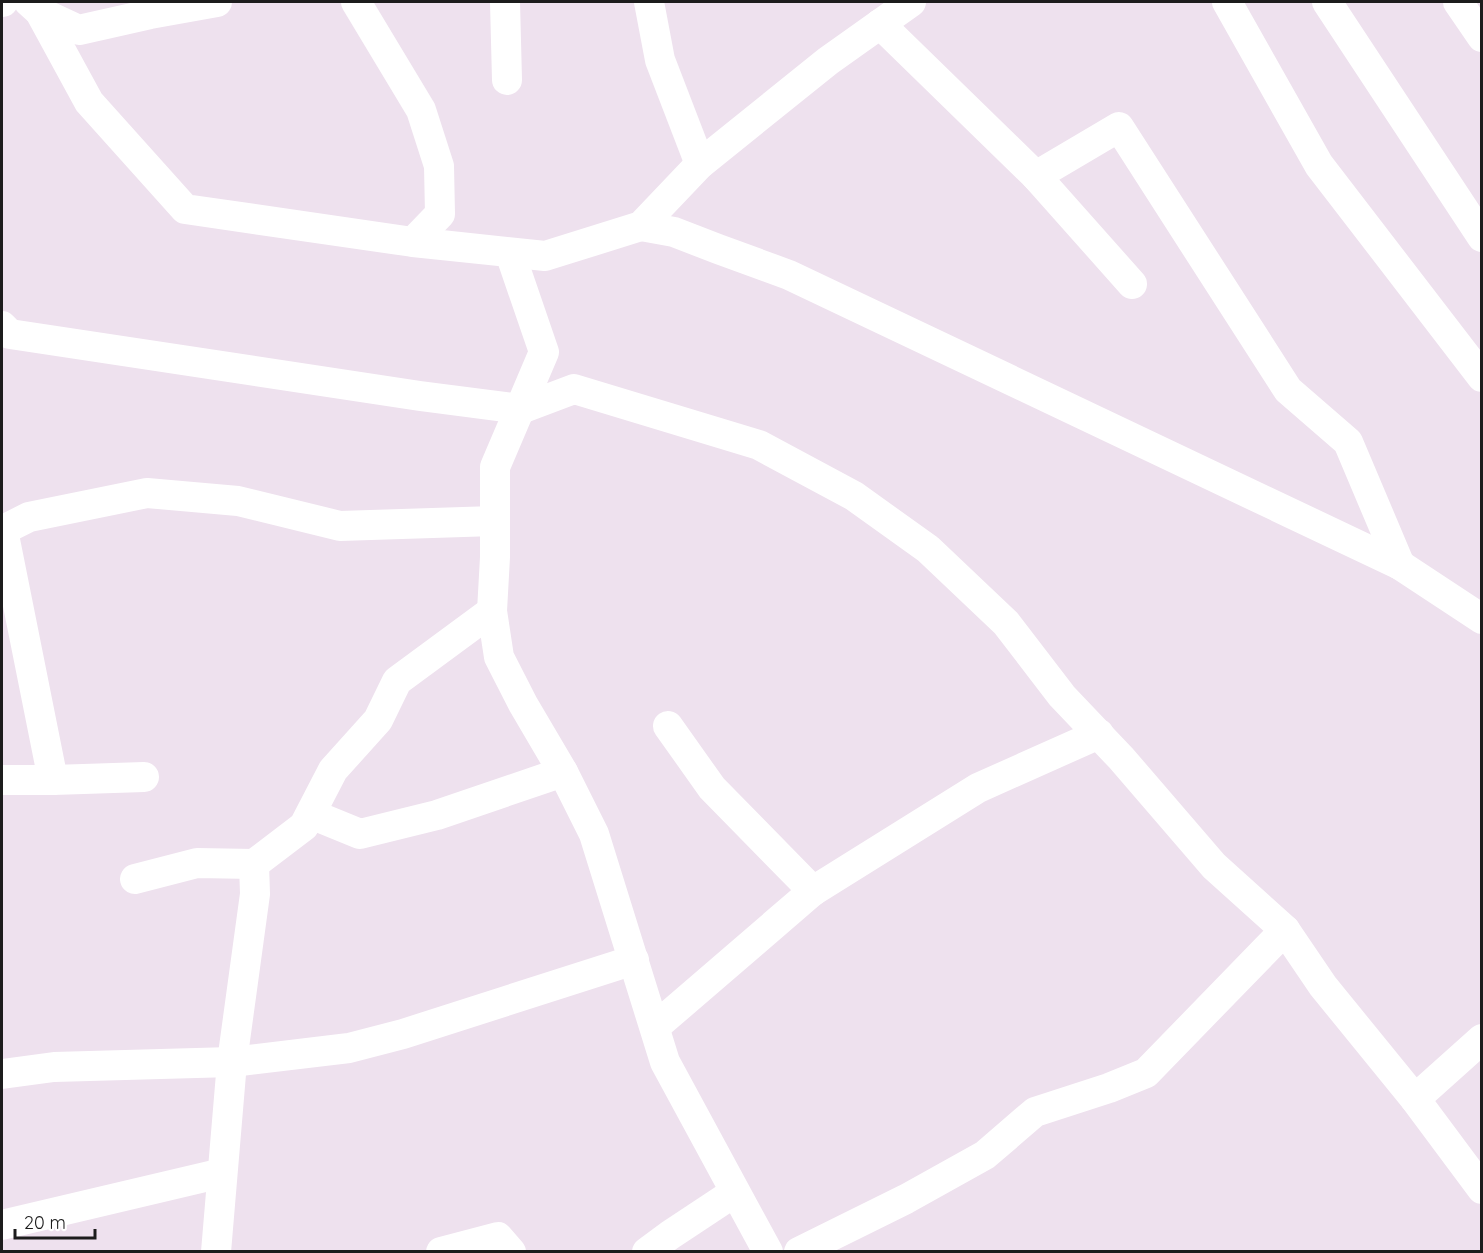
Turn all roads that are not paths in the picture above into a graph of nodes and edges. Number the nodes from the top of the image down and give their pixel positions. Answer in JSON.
{"nodes":[{"id":1,"x":217,"y":2,"type":"edge"},
{"id":2,"x":356,"y":2,"type":"edge"},
{"id":3,"x":506,"y":2,"type":"edge"},
{"id":4,"x":649,"y":2,"type":"edge"},
{"id":5,"x":911,"y":2,"type":"edge"},
{"id":6,"x":1227,"y":2,"type":"edge"},
{"id":7,"x":1327,"y":2,"type":"edge"},
{"id":8,"x":1458,"y":2,"type":"edge"},
{"id":9,"x":34,"y":7,"type":"edge"},
{"id":10,"x":880,"y":24,"type":"junction"},
{"id":11,"x":1482,"y":37,"type":"edge"},
{"id":12,"x":507,"y":80,"type":"dead end"},
{"id":13,"x":700,"y":164,"type":"junction"},
{"id":14,"x":1036,"y":176,"type":"junction"},
{"id":15,"x":641,"y":226,"type":"junction"},
{"id":16,"x":1482,"y":237,"type":"edge"},
{"id":17,"x":413,"y":242,"type":"junction"},
{"id":18,"x":510,"y":253,"type":"junction"},
{"id":19,"x":1132,"y":284,"type":"dead end"},
{"id":20,"x":2,"y":326,"type":"edge"},
{"id":21,"x":1482,"y":376,"type":"edge"},
{"id":22,"x":521,"y":409,"type":"junction"},
{"id":23,"x":494,"y":521,"type":"junction"},
{"id":24,"x":1400,"y":565,"type":"junction"},
{"id":25,"x":492,"y":611,"type":"junction"},
{"id":26,"x":1482,"y":619,"type":"edge"},
{"id":27,"x":668,"y":726,"type":"dead end"},
{"id":28,"x":1099,"y":734,"type":"junction"},
{"id":29,"x":562,"y":772,"type":"junction"},
{"id":30,"x":144,"y":777,"type":"dead end"},
{"id":31,"x":2,"y":780,"type":"edge"},
{"id":32,"x":53,"y":780,"type":"junction"},
{"id":33,"x":311,"y":814,"type":"junction"},
{"id":34,"x":254,"y":864,"type":"junction"},
{"id":35,"x":135,"y":879,"type":"dead end"},
{"id":36,"x":813,"y":891,"type":"junction"},
{"id":37,"x":1285,"y":930,"type":"junction"},
{"id":38,"x":634,"y":960,"type":"junction"},
{"id":39,"x":655,"y":1027,"type":"junction"},
{"id":40,"x":1482,"y":1039,"type":"edge"},
{"id":41,"x":232,"y":1062,"type":"junction"},
{"id":42,"x":2,"y":1074,"type":"edge"},
{"id":43,"x":1415,"y":1099,"type":"junction"},
{"id":44,"x":222,"y":1173,"type":"junction"},
{"id":45,"x":1482,"y":1189,"type":"edge"},
{"id":46,"x":735,"y":1192,"type":"junction"},
{"id":47,"x":2,"y":1225,"type":"edge"},
{"id":48,"x":216,"y":1251,"type":"edge"},
{"id":49,"x":441,"y":1251,"type":"edge"},
{"id":50,"x":512,"y":1251,"type":"edge"},
{"id":51,"x":647,"y":1251,"type":"edge"},
{"id":52,"x":768,"y":1251,"type":"edge"},
{"id":53,"x":799,"y":1251,"type":"edge"}],
"edges":[{"from":1,"to":9,"type":"street"},
{"from":2,"to":17,"type":"street"},
{"from":3,"to":12,"type":"street"},
{"from":4,"to":13,"type":"street"},
{"from":5,"to":10,"type":"street"},
{"from":6,"to":21,"type":"street"},
{"from":7,"to":16,"type":"street"},
{"from":8,"to":11,"type":"street"},
{"from":9,"to":17,"type":"street"},
{"from":10,"to":13,"type":"street"},
{"from":10,"to":14,"type":"street"},
{"from":13,"to":15,"type":"street"},
{"from":14,"to":19,"type":"street"},
{"from":14,"to":24,"type":"street"},
{"from":15,"to":18,"type":"street"},
{"from":15,"to":24,"type":"street"},
{"from":17,"to":18,"type":"street"},
{"from":18,"to":22,"type":"street"},
{"from":20,"to":22,"type":"street"},
{"from":22,"to":23,"type":"street"},
{"from":22,"to":28,"type":"street"},
{"from":23,"to":25,"type":"street"},
{"from":23,"to":32,"type":"street"},
{"from":24,"to":26,"type":"street"},
{"from":25,"to":29,"type":"street"},
{"from":25,"to":33,"type":"street"},
{"from":27,"to":36,"type":"street"},
{"from":28,"to":36,"type":"street"},
{"from":28,"to":37,"type":"street"},
{"from":29,"to":33,"type":"street"},
{"from":29,"to":38,"type":"street"},
{"from":30,"to":32,"type":"street"},
{"from":31,"to":32,"type":"street"},
{"from":33,"to":34,"type":"street"},
{"from":34,"to":35,"type":"street"},
{"from":34,"to":41,"type":"street"},
{"from":36,"to":39,"type":"street"},
{"from":37,"to":43,"type":"street"},
{"from":37,"to":53,"type":"street"},
{"from":38,"to":39,"type":"street"},
{"from":38,"to":41,"type":"street"},
{"from":39,"to":46,"type":"street"},
{"from":40,"to":43,"type":"street"},
{"from":41,"to":42,"type":"street"},
{"from":41,"to":44,"type":"street"},
{"from":43,"to":45,"type":"street"},
{"from":44,"to":47,"type":"street"},
{"from":44,"to":48,"type":"street"},
{"from":46,"to":51,"type":"street"},
{"from":46,"to":52,"type":"street"},
{"from":49,"to":50,"type":"street"}]}
